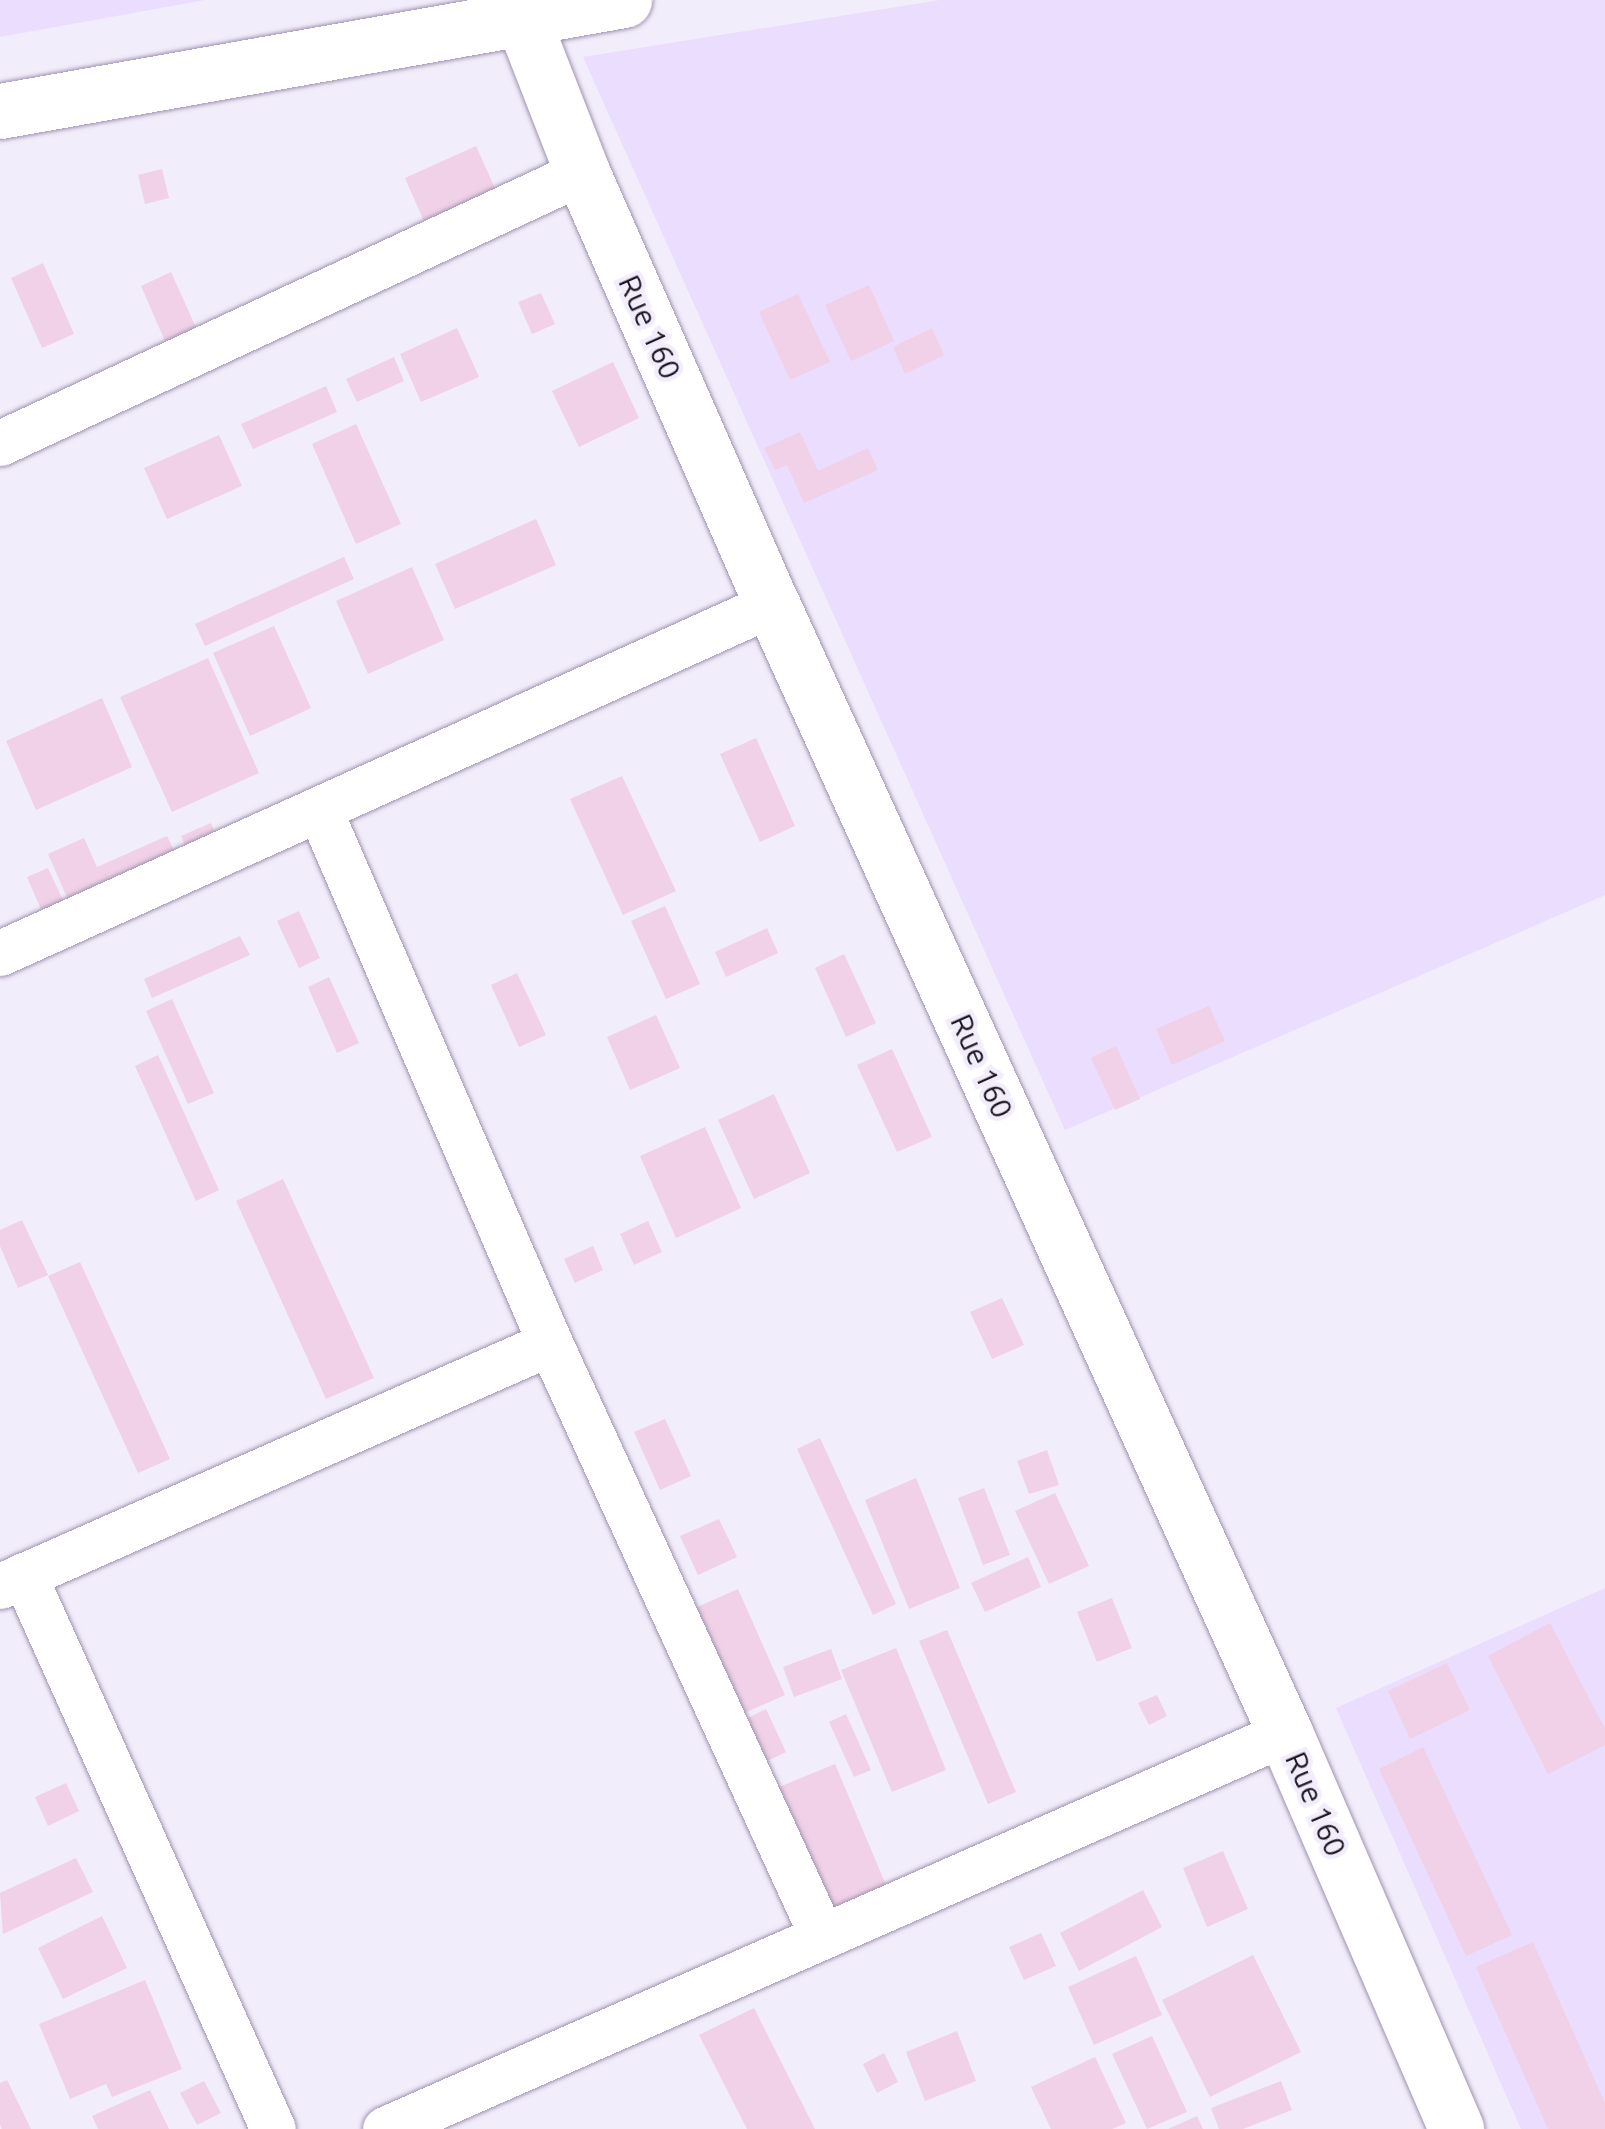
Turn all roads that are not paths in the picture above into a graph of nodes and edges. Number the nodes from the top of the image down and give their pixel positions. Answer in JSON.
{"nodes":[{"id":1,"x":624,"y":0,"type":"edge"},
{"id":2,"x":519,"y":9,"type":"edge"},
{"id":3,"x":0,"y":111,"type":"edge"},
{"id":4,"x":582,"y":172,"type":"junction"},
{"id":5,"x":0,"y":443,"type":"edge"},
{"id":6,"x":772,"y":604,"type":"junction"},
{"id":7,"x":320,"y":811,"type":"junction"},
{"id":8,"x":0,"y":953,"type":"edge"},
{"id":9,"x":550,"y":1343,"type":"junction"},
{"id":10,"x":12,"y":1581,"type":"edge"},
{"id":11,"x":1284,"y":1732,"type":"junction"},
{"id":12,"x":822,"y":1936,"type":"junction"},
{"id":13,"x":273,"y":2129,"type":"edge"},
{"id":14,"x":384,"y":2129,"type":"edge"},
{"id":15,"x":1456,"y":2129,"type":"edge"}],
"edges":[{"from":1,"to":2,"type":"street"},
{"from":2,"to":3,"type":"street"},
{"from":2,"to":4,"type":"street","name":"Rue 160"},
{"from":4,"to":5,"type":"street"},
{"from":4,"to":6,"type":"street","name":"Rue 160"},
{"from":6,"to":7,"type":"street"},
{"from":6,"to":11,"type":"street","name":"Rue 160"},
{"from":7,"to":8,"type":"street"},
{"from":7,"to":9,"type":"street"},
{"from":9,"to":10,"type":"street"},
{"from":9,"to":12,"type":"street"},
{"from":10,"to":13,"type":"street"},
{"from":11,"to":12,"type":"street"},
{"from":11,"to":15,"type":"street","name":"Rue 160"},
{"from":12,"to":14,"type":"street"}]}
